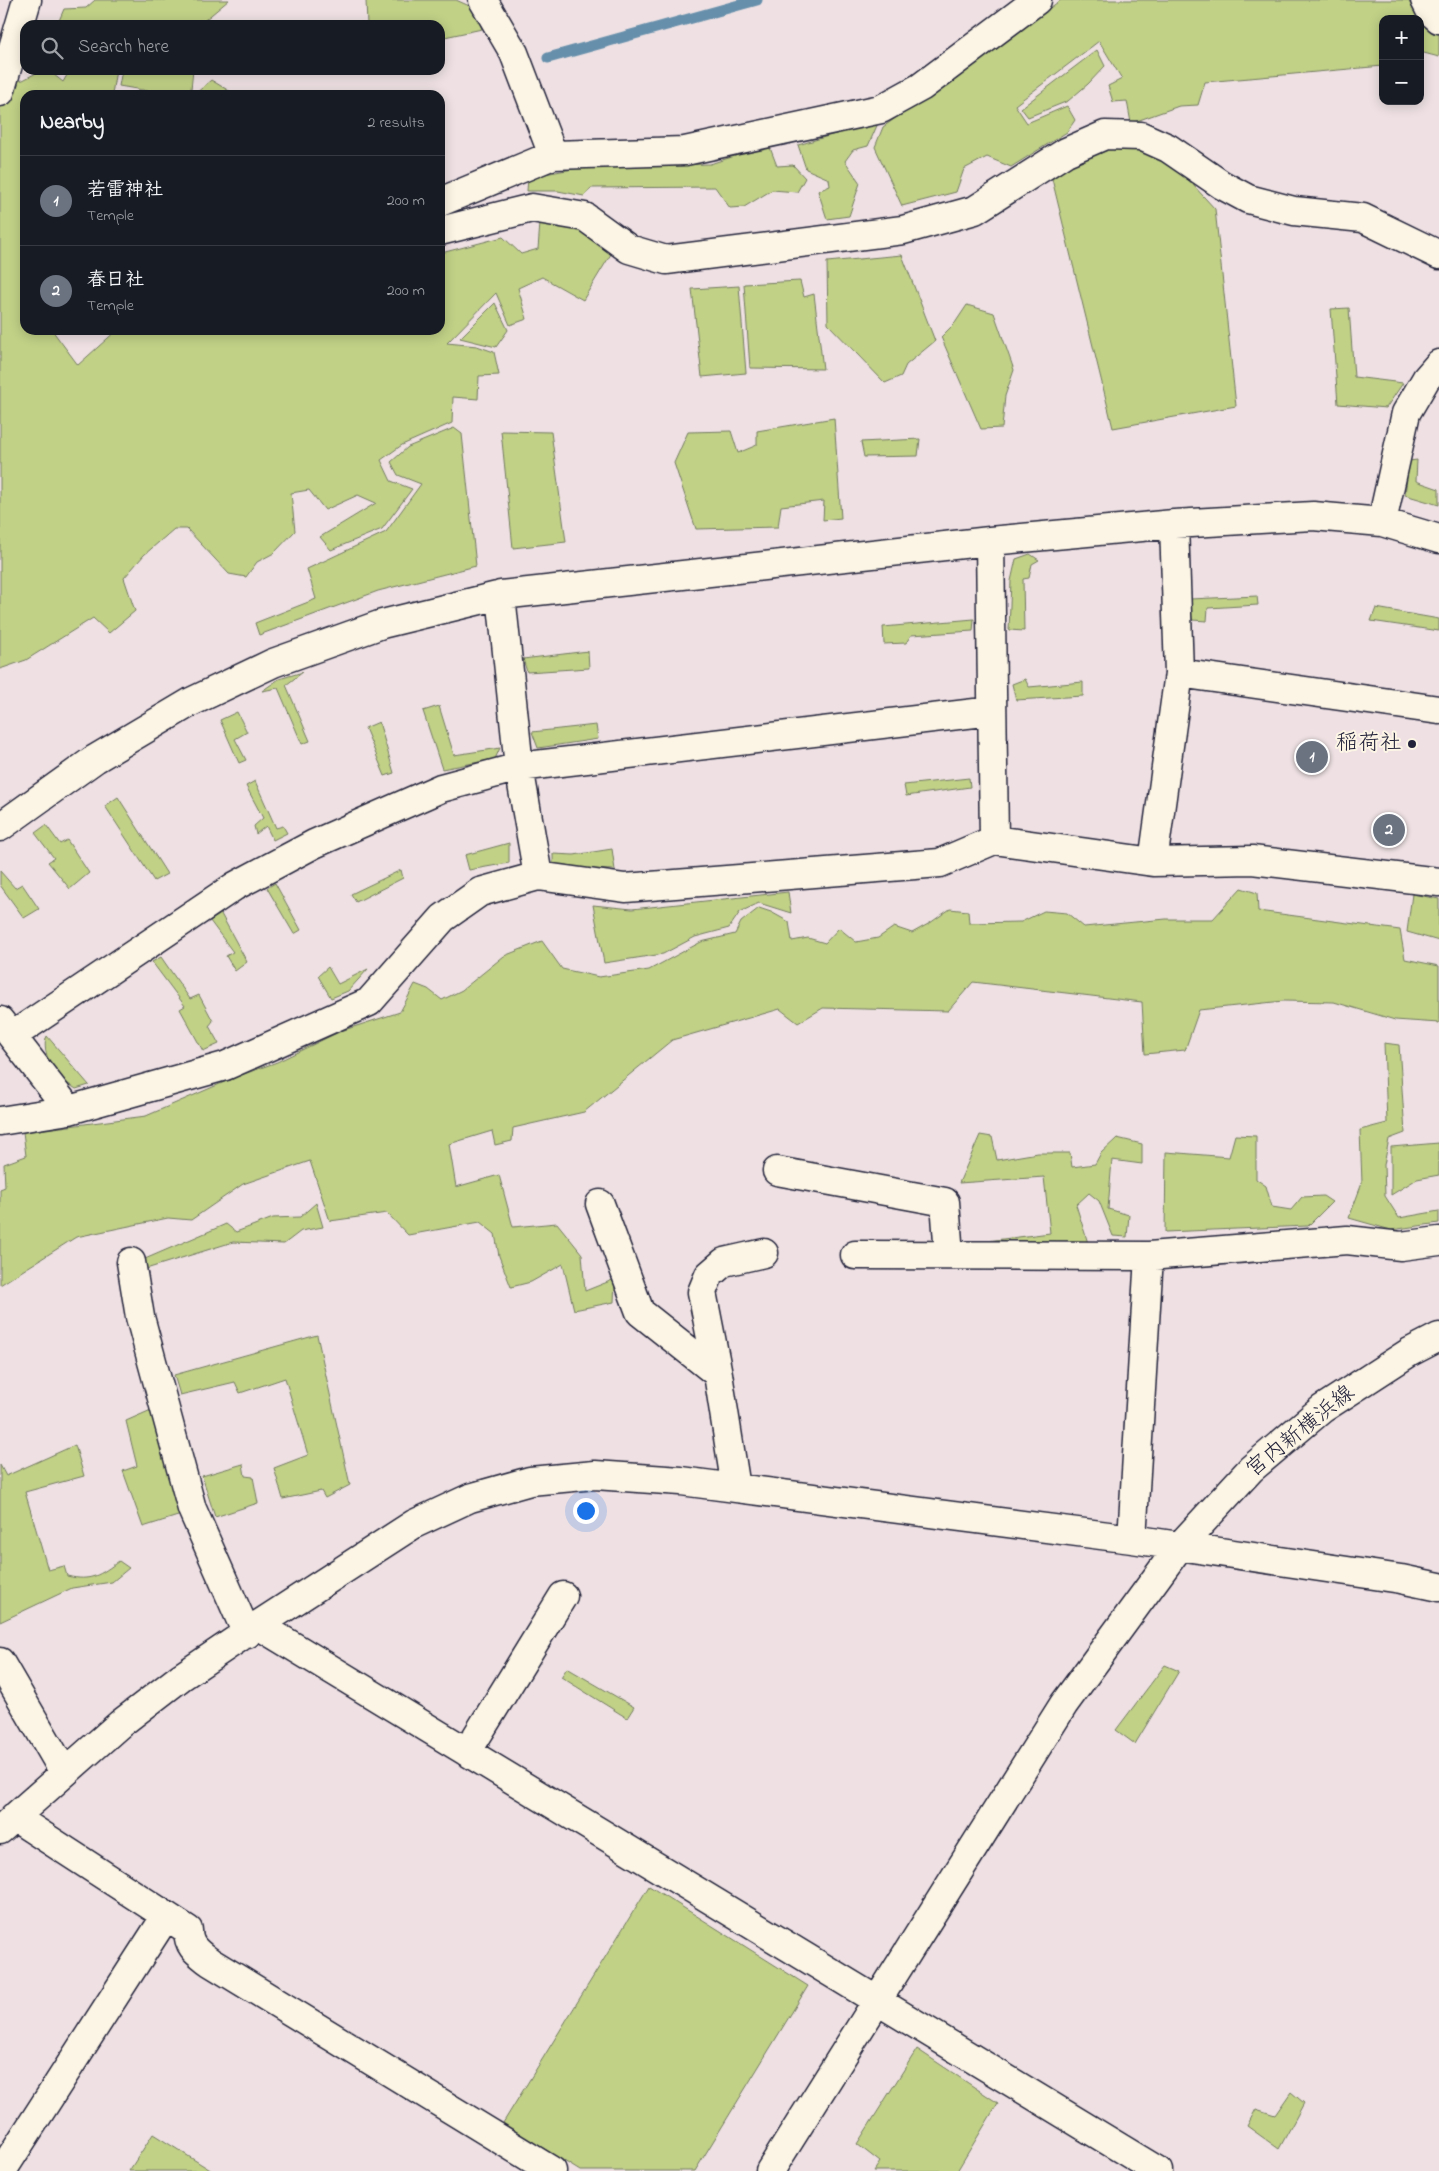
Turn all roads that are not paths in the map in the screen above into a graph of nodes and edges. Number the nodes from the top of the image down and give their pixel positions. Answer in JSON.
{"nodes":[{"id":1,"x":27,"y":0,"type":"edge"},
{"id":2,"x":483,"y":0,"type":"edge"},
{"id":3,"x":1036,"y":0,"type":"edge"},
{"id":4,"x":1425,"y":0,"type":"edge"},
{"id":5,"x":1439,"y":19,"type":"edge"},
{"id":6,"x":21,"y":20,"type":"edge"},
{"id":7,"x":20,"y":24,"type":"edge"},
{"id":8,"x":0,"y":92,"type":"edge"},
{"id":9,"x":553,"y":155,"type":"junction"},
{"id":10,"x":445,"y":200,"type":"edge"},
{"id":11,"x":445,"y":231,"type":"edge"},
{"id":12,"x":1439,"y":255,"type":"edge"},
{"id":13,"x":1439,"y":364,"type":"edge"},
{"id":14,"x":1382,"y":522,"type":"junction"},
{"id":15,"x":1174,"y":524,"type":"junction"},
{"id":16,"x":1439,"y":539,"type":"edge"},
{"id":17,"x":990,"y":541,"type":"junction"},
{"id":18,"x":502,"y":595,"type":"junction"},
{"id":19,"x":1178,"y":672,"type":"junction"},
{"id":20,"x":1439,"y":710,"type":"edge"},
{"id":21,"x":992,"y":711,"type":"junction"},
{"id":22,"x":519,"y":767,"type":"junction"},
{"id":23,"x":0,"y":826,"type":"edge"},
{"id":24,"x":994,"y":840,"type":"junction"},
{"id":25,"x":1153,"y":862,"type":"junction"},
{"id":26,"x":538,"y":876,"type":"junction"},
{"id":27,"x":1439,"y":882,"type":"edge"},
{"id":28,"x":6,"y":1029,"type":"edge"},
{"id":29,"x":69,"y":1110,"type":"junction"},
{"id":30,"x":0,"y":1121,"type":"edge"},
{"id":31,"x":777,"y":1171,"type":"dead end"},
{"id":32,"x":600,"y":1204,"type":"dead end"},
{"id":33,"x":1439,"y":1241,"type":"edge"},
{"id":34,"x":764,"y":1253,"type":"dead end"},
{"id":35,"x":855,"y":1255,"type":"dead end"},
{"id":36,"x":949,"y":1255,"type":"junction"},
{"id":37,"x":1149,"y":1256,"type":"junction"},
{"id":38,"x":132,"y":1262,"type":"dead end"},
{"id":39,"x":1439,"y":1337,"type":"edge"},
{"id":40,"x":718,"y":1374,"type":"junction"},
{"id":41,"x":736,"y":1488,"type":"junction"},
{"id":42,"x":1132,"y":1538,"type":"junction"},
{"id":43,"x":1180,"y":1547,"type":"junction"},
{"id":44,"x":1439,"y":1587,"type":"edge"},
{"id":45,"x":563,"y":1596,"type":"dead end"},
{"id":46,"x":252,"y":1630,"type":"junction"},
{"id":47,"x":0,"y":1662,"type":"edge"},
{"id":48,"x":467,"y":1752,"type":"junction"},
{"id":49,"x":64,"y":1772,"type":"junction"},
{"id":50,"x":7,"y":1824,"type":"edge"},
{"id":51,"x":166,"y":1916,"type":"junction"},
{"id":52,"x":877,"y":2000,"type":"junction"},
{"id":53,"x":2,"y":2171,"type":"edge"},
{"id":54,"x":552,"y":2171,"type":"edge"},
{"id":55,"x":770,"y":2171,"type":"edge"},
{"id":56,"x":1158,"y":2171,"type":"edge"}],
"edges":[{"from":1,"to":6,"type":"street"},
{"from":2,"to":9,"type":"street"},
{"from":3,"to":9,"type":"street"},
{"from":4,"to":5,"type":"street"},
{"from":7,"to":8,"type":"street"},
{"from":9,"to":10,"type":"street"},
{"from":11,"to":12,"type":"street"},
{"from":13,"to":14,"type":"street"},
{"from":14,"to":15,"type":"street"},
{"from":14,"to":16,"type":"street"},
{"from":15,"to":17,"type":"street"},
{"from":15,"to":19,"type":"street"},
{"from":17,"to":18,"type":"street"},
{"from":17,"to":21,"type":"street"},
{"from":18,"to":22,"type":"street"},
{"from":18,"to":23,"type":"street"},
{"from":19,"to":20,"type":"street"},
{"from":19,"to":25,"type":"street"},
{"from":21,"to":22,"type":"street"},
{"from":21,"to":24,"type":"street"},
{"from":22,"to":26,"type":"street"},
{"from":22,"to":28,"type":"street"},
{"from":24,"to":25,"type":"street"},
{"from":24,"to":26,"type":"street"},
{"from":25,"to":27,"type":"street"},
{"from":26,"to":29,"type":"street"},
{"from":28,"to":29,"type":"street"},
{"from":29,"to":30,"type":"street"},
{"from":31,"to":36,"type":"street"},
{"from":32,"to":40,"type":"street"},
{"from":33,"to":37,"type":"street"},
{"from":34,"to":40,"type":"street"},
{"from":35,"to":36,"type":"street"},
{"from":36,"to":37,"type":"street"},
{"from":37,"to":42,"type":"street"},
{"from":38,"to":46,"type":"street"},
{"from":39,"to":43,"type":"street","name":"宮内新横浜線"},
{"from":40,"to":41,"type":"street"},
{"from":41,"to":42,"type":"street"},
{"from":41,"to":46,"type":"street"},
{"from":42,"to":43,"type":"street"},
{"from":43,"to":44,"type":"street"},
{"from":43,"to":52,"type":"street","name":"宮内新横浜線"},
{"from":45,"to":48,"type":"street"},
{"from":46,"to":48,"type":"street"},
{"from":46,"to":49,"type":"street"},
{"from":47,"to":49,"type":"street"},
{"from":48,"to":52,"type":"street"},
{"from":49,"to":50,"type":"street"},
{"from":50,"to":51,"type":"street"},
{"from":51,"to":53,"type":"street"},
{"from":51,"to":54,"type":"street"},
{"from":52,"to":55,"type":"street","name":"宮内新横浜線"},
{"from":52,"to":56,"type":"street"}]}
